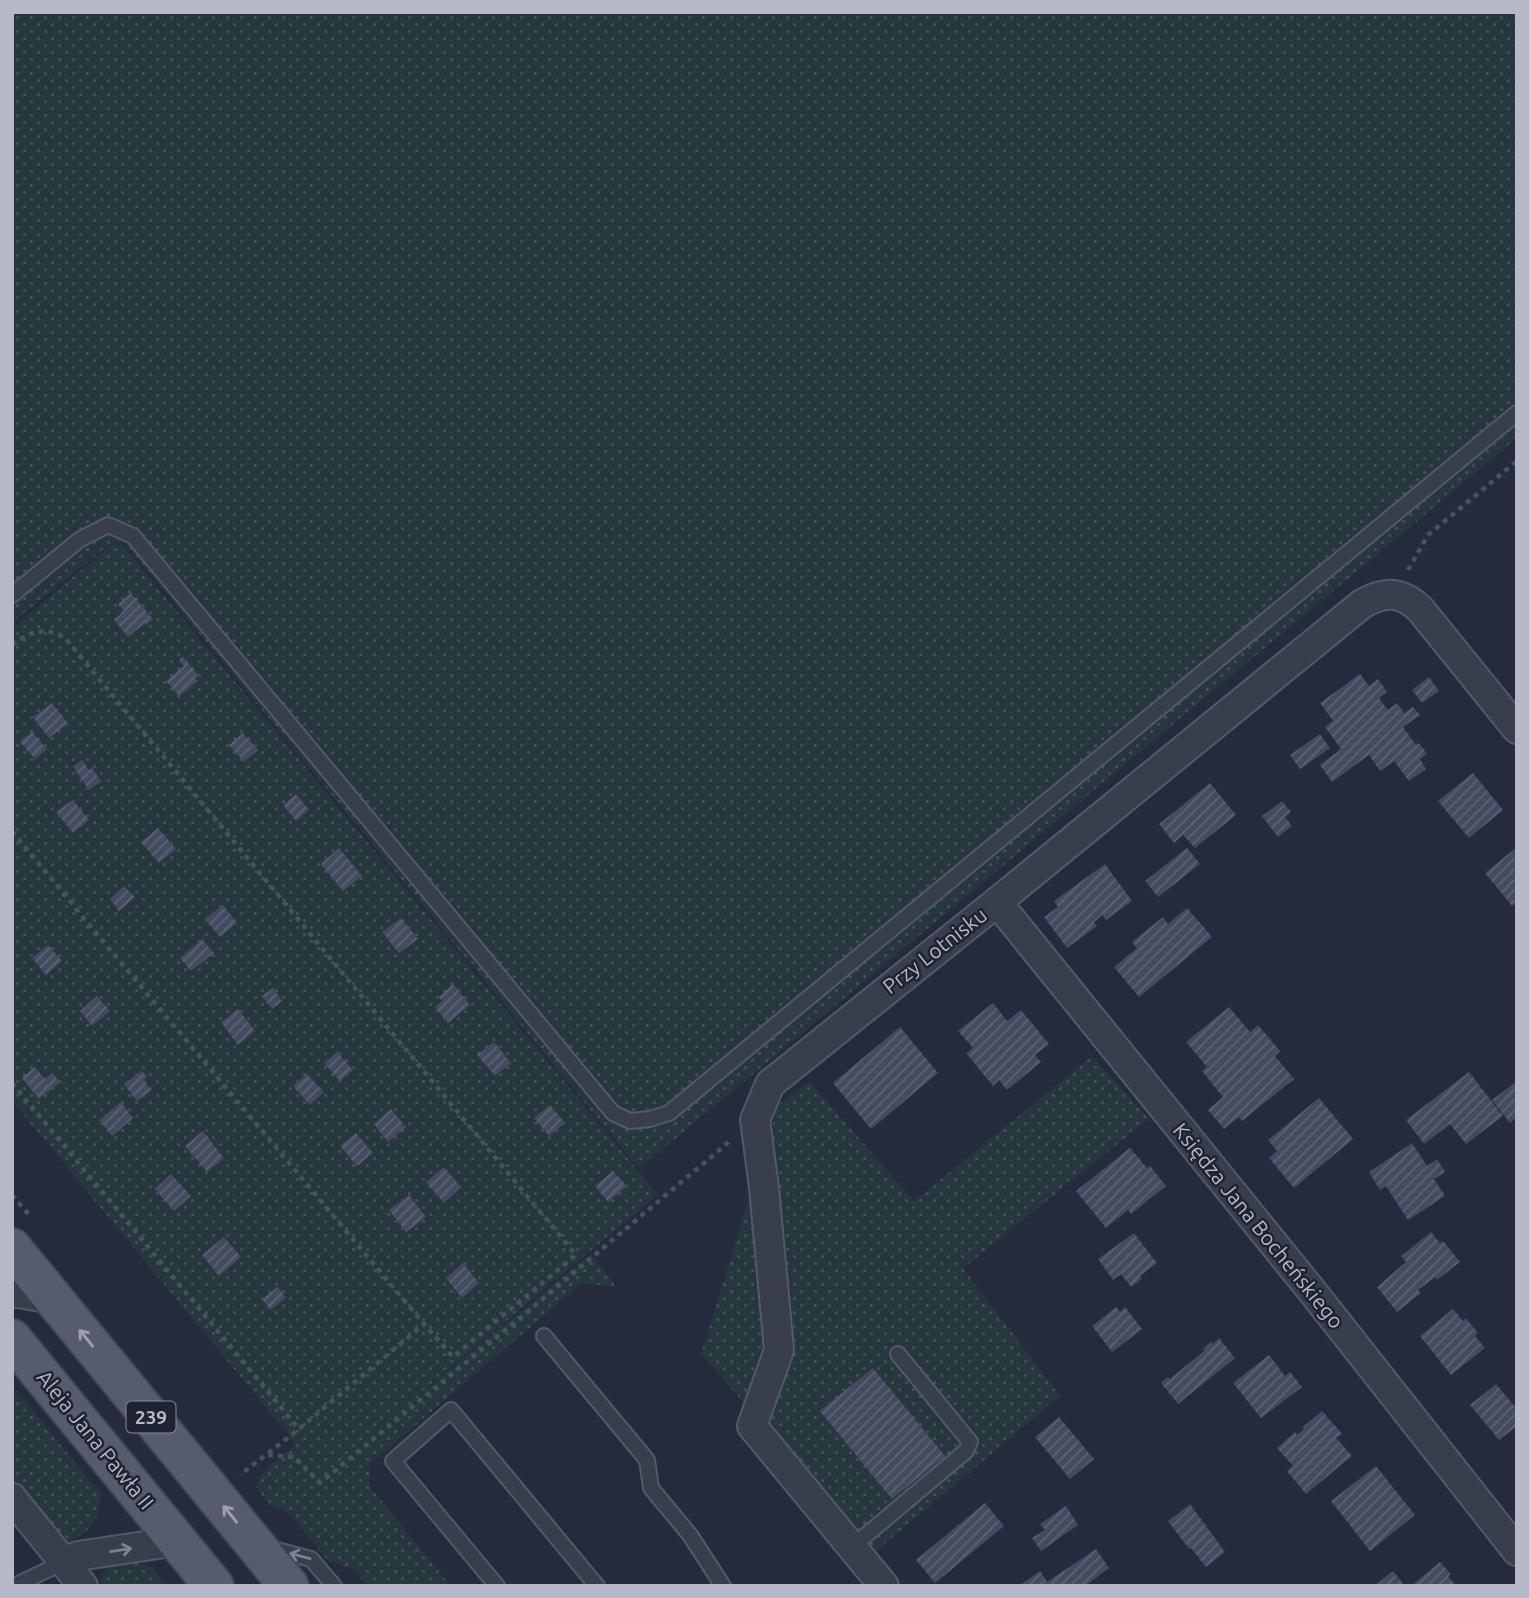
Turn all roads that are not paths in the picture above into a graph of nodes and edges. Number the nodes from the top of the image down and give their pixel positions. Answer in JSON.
{"nodes":[{"id":1,"x":1517,"y":413,"type":"edge"},
{"id":2,"x":12,"y":595,"type":"edge"},
{"id":3,"x":1517,"y":729,"type":"edge"},
{"id":4,"x":997,"y":902,"type":"junction"},
{"id":5,"x":12,"y":1248,"type":"edge"},
{"id":6,"x":12,"y":1292,"type":"edge"},
{"id":7,"x":53,"y":1298,"type":"junction"},
{"id":8,"x":544,"y":1336,"type":"dead end"},
{"id":9,"x":12,"y":1339,"type":"edge"},
{"id":10,"x":898,"y":1354,"type":"dead end"},
{"id":11,"x":12,"y":1499,"type":"edge"},
{"id":12,"x":178,"y":1541,"type":"junction"},
{"id":13,"x":255,"y":1545,"type":"junction"},
{"id":14,"x":852,"y":1548,"type":"junction"},
{"id":15,"x":1517,"y":1551,"type":"edge"},
{"id":16,"x":64,"y":1562,"type":"junction"},
{"id":17,"x":14,"y":1586,"type":"edge"},
{"id":18,"x":83,"y":1586,"type":"edge"},
{"id":19,"x":214,"y":1586,"type":"edge"},
{"id":20,"x":289,"y":1586,"type":"edge"},
{"id":21,"x":334,"y":1586,"type":"edge"},
{"id":22,"x":497,"y":1586,"type":"edge"},
{"id":23,"x":597,"y":1586,"type":"edge"},
{"id":24,"x":723,"y":1586,"type":"edge"},
{"id":25,"x":884,"y":1586,"type":"edge"}],
"edges":[{"from":1,"to":2,"type":"lane"},
{"from":3,"to":4,"type":"street","name":"Przy Lotnisku"},
{"from":4,"to":14,"type":"street","name":"Przy Lotnisku"},
{"from":4,"to":15,"type":"street","name":"Księdza Jana Bocheńskiego"},
{"from":5,"to":7,"type":"main road","number":"239"},
{"from":6,"to":7,"type":"street"},
{"from":13,"to":7,"type":"main road","number":"239","one_way":true},
{"from":8,"to":24,"type":"lane"},
{"from":9,"to":12,"type":"main road","name":"Aleja Jana Pawła II","number":"239"},
{"from":10,"to":14,"type":"lane"},
{"from":11,"to":16,"type":"street"},
{"from":16,"to":12,"type":"street","one_way":true},
{"from":12,"to":19,"type":"main road","name":"Aleja Jana Pawła II","number":"239"},
{"from":13,"to":20,"type":"main road","number":"239"},
{"from":21,"to":13,"type":"lane","one_way":true},
{"from":14,"to":25,"type":"street"},
{"from":16,"to":17,"type":"lane"},
{"from":16,"to":18,"type":"street"},
{"from":22,"to":23,"type":"lane"}]}
